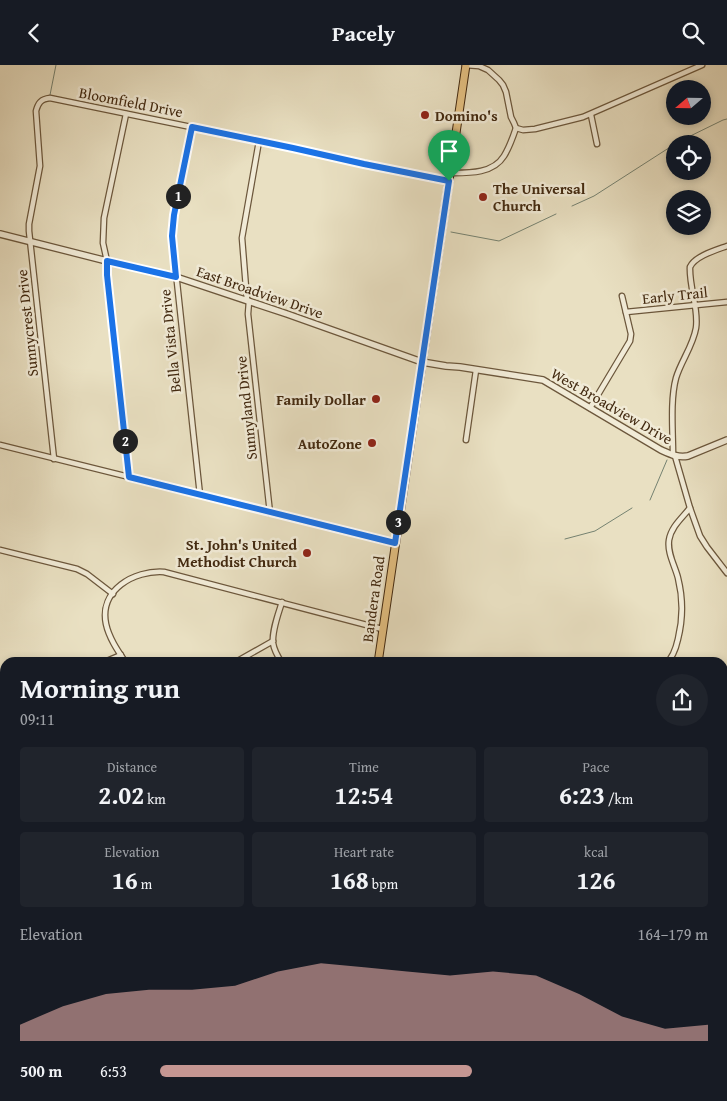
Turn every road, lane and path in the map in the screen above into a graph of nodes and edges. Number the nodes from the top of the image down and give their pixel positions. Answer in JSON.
{"nodes":[{"id":1,"x":465,"y":65,"type":"edge"},
{"id":2,"x":702,"y":65,"type":"edge"},
{"id":3,"x":44,"y":99,"type":"joint"},
{"id":4,"x":126,"y":114,"type":"junction"},
{"id":5,"x":590,"y":115,"type":"junction"},
{"id":6,"x":192,"y":127,"type":"junction"},
{"id":7,"x":516,"y":127,"type":"junction"},
{"id":8,"x":259,"y":141,"type":"junction"},
{"id":9,"x":597,"y":144,"type":"dead end"},
{"id":10,"x":449,"y":177,"type":"junction"},
{"id":11,"x":0,"y":234,"type":"edge"},
{"id":12,"x":31,"y":242,"type":"junction"},
{"id":13,"x":727,"y":246,"type":"edge"},
{"id":14,"x":107,"y":261,"type":"junction"},
{"id":15,"x":176,"y":277,"type":"junction"},
{"id":16,"x":622,"y":296,"type":"dead end"},
{"id":17,"x":248,"y":301,"type":"junction"},
{"id":18,"x":727,"y":302,"type":"edge"},
{"id":19,"x":694,"y":305,"type":"junction"},
{"id":20,"x":626,"y":312,"type":"junction"},
{"id":21,"x":422,"y":361,"type":"junction"},
{"id":22,"x":476,"y":370,"type":"junction"},
{"id":23,"x":590,"y":408,"type":"junction"},
{"id":24,"x":466,"y":440,"type":"dead end"},
{"id":25,"x":727,"y":440,"type":"edge"},
{"id":26,"x":0,"y":445,"type":"edge"},
{"id":27,"x":674,"y":455,"type":"junction"},
{"id":28,"x":54,"y":459,"type":"junction"},
{"id":29,"x":129,"y":477,"type":"junction"},
{"id":30,"x":200,"y":495,"type":"junction"},
{"id":31,"x":690,"y":508,"type":"junction"},
{"id":32,"x":270,"y":513,"type":"junction"},
{"id":33,"x":395,"y":543,"type":"junction"},
{"id":34,"x":0,"y":550,"type":"edge"},
{"id":35,"x":727,"y":573,"type":"edge"},
{"id":36,"x":113,"y":594,"type":"junction"},
{"id":37,"x":282,"y":602,"type":"junction"},
{"id":38,"x":382,"y":629,"type":"junction"},
{"id":39,"x":273,"y":641,"type":"junction"},
{"id":40,"x":121,"y":655,"type":"joint"},
{"id":41,"x":116,"y":657,"type":"edge"},
{"id":42,"x":245,"y":657,"type":"edge"},
{"id":43,"x":279,"y":657,"type":"edge"},
{"id":44,"x":379,"y":657,"type":"edge"},
{"id":45,"x":671,"y":657,"type":"edge"}],
"edges":[{"from":1,"to":7,"type":"street"},
{"from":1,"to":10,"type":"main road","name":"Bandera Road"},
{"from":2,"to":5,"type":"street"},
{"from":3,"to":4,"type":"street","name":"Bloomfield Drive"},
{"from":3,"to":12,"type":"street","name":"Sunnycrest Drive"},
{"from":4,"to":6,"type":"street","name":"Bloomfield Drive"},
{"from":4,"to":14,"type":"street"},
{"from":5,"to":7,"type":"street"},
{"from":5,"to":9,"type":"street"},
{"from":6,"to":8,"type":"street","name":"Bloomfield Drive"},
{"from":6,"to":15,"type":"street","name":"Bella Vista Drive"},
{"from":7,"to":10,"type":"street","name":"Bloomfield Drive"},
{"from":8,"to":10,"type":"street","name":"Bloomfield Drive"},
{"from":8,"to":17,"type":"street","name":"Sunnyland Drive"},
{"from":10,"to":21,"type":"main road","name":"Bandera Road"},
{"from":11,"to":12,"type":"street","name":"East Broadview Drive"},
{"from":12,"to":14,"type":"street","name":"East Broadview Drive"},
{"from":12,"to":28,"type":"street","name":"Sunnycrest Drive"},
{"from":13,"to":19,"type":"street"},
{"from":14,"to":15,"type":"street","name":"East Broadview Drive"},
{"from":14,"to":29,"type":"street"},
{"from":15,"to":17,"type":"street","name":"East Broadview Drive"},
{"from":15,"to":30,"type":"street","name":"Bella Vista Drive"},
{"from":16,"to":20,"type":"street"},
{"from":17,"to":21,"type":"street","name":"East Broadview Drive"},
{"from":17,"to":32,"type":"street","name":"Sunnyland Drive"},
{"from":18,"to":19,"type":"street","name":"Early Trail"},
{"from":19,"to":20,"type":"street","name":"Early Trail"},
{"from":19,"to":27,"type":"street"},
{"from":20,"to":23,"type":"street"},
{"from":21,"to":22,"type":"street","name":"West Broadview Drive"},
{"from":21,"to":33,"type":"main road","name":"Bandera Road"},
{"from":22,"to":23,"type":"street","name":"West Broadview Drive"},
{"from":22,"to":24,"type":"street"},
{"from":23,"to":27,"type":"street","name":"West Broadview Drive"},
{"from":25,"to":27,"type":"street","name":"West Broadview Drive"},
{"from":26,"to":28,"type":"street"},
{"from":27,"to":31,"type":"street"},
{"from":28,"to":29,"type":"street"},
{"from":29,"to":30,"type":"street"},
{"from":30,"to":32,"type":"street"},
{"from":31,"to":35,"type":"street"},
{"from":31,"to":45,"type":"street"},
{"from":32,"to":33,"type":"street"},
{"from":33,"to":38,"type":"main road","name":"Bandera Road"},
{"from":34,"to":36,"type":"street"},
{"from":36,"to":37,"type":"street"},
{"from":36,"to":40,"type":"street"},
{"from":37,"to":38,"type":"street"},
{"from":37,"to":39,"type":"street"},
{"from":38,"to":44,"type":"main road","name":"Bandera Road"},
{"from":39,"to":42,"type":"street"},
{"from":39,"to":43,"type":"street"},
{"from":40,"to":41,"type":"street"}]}
